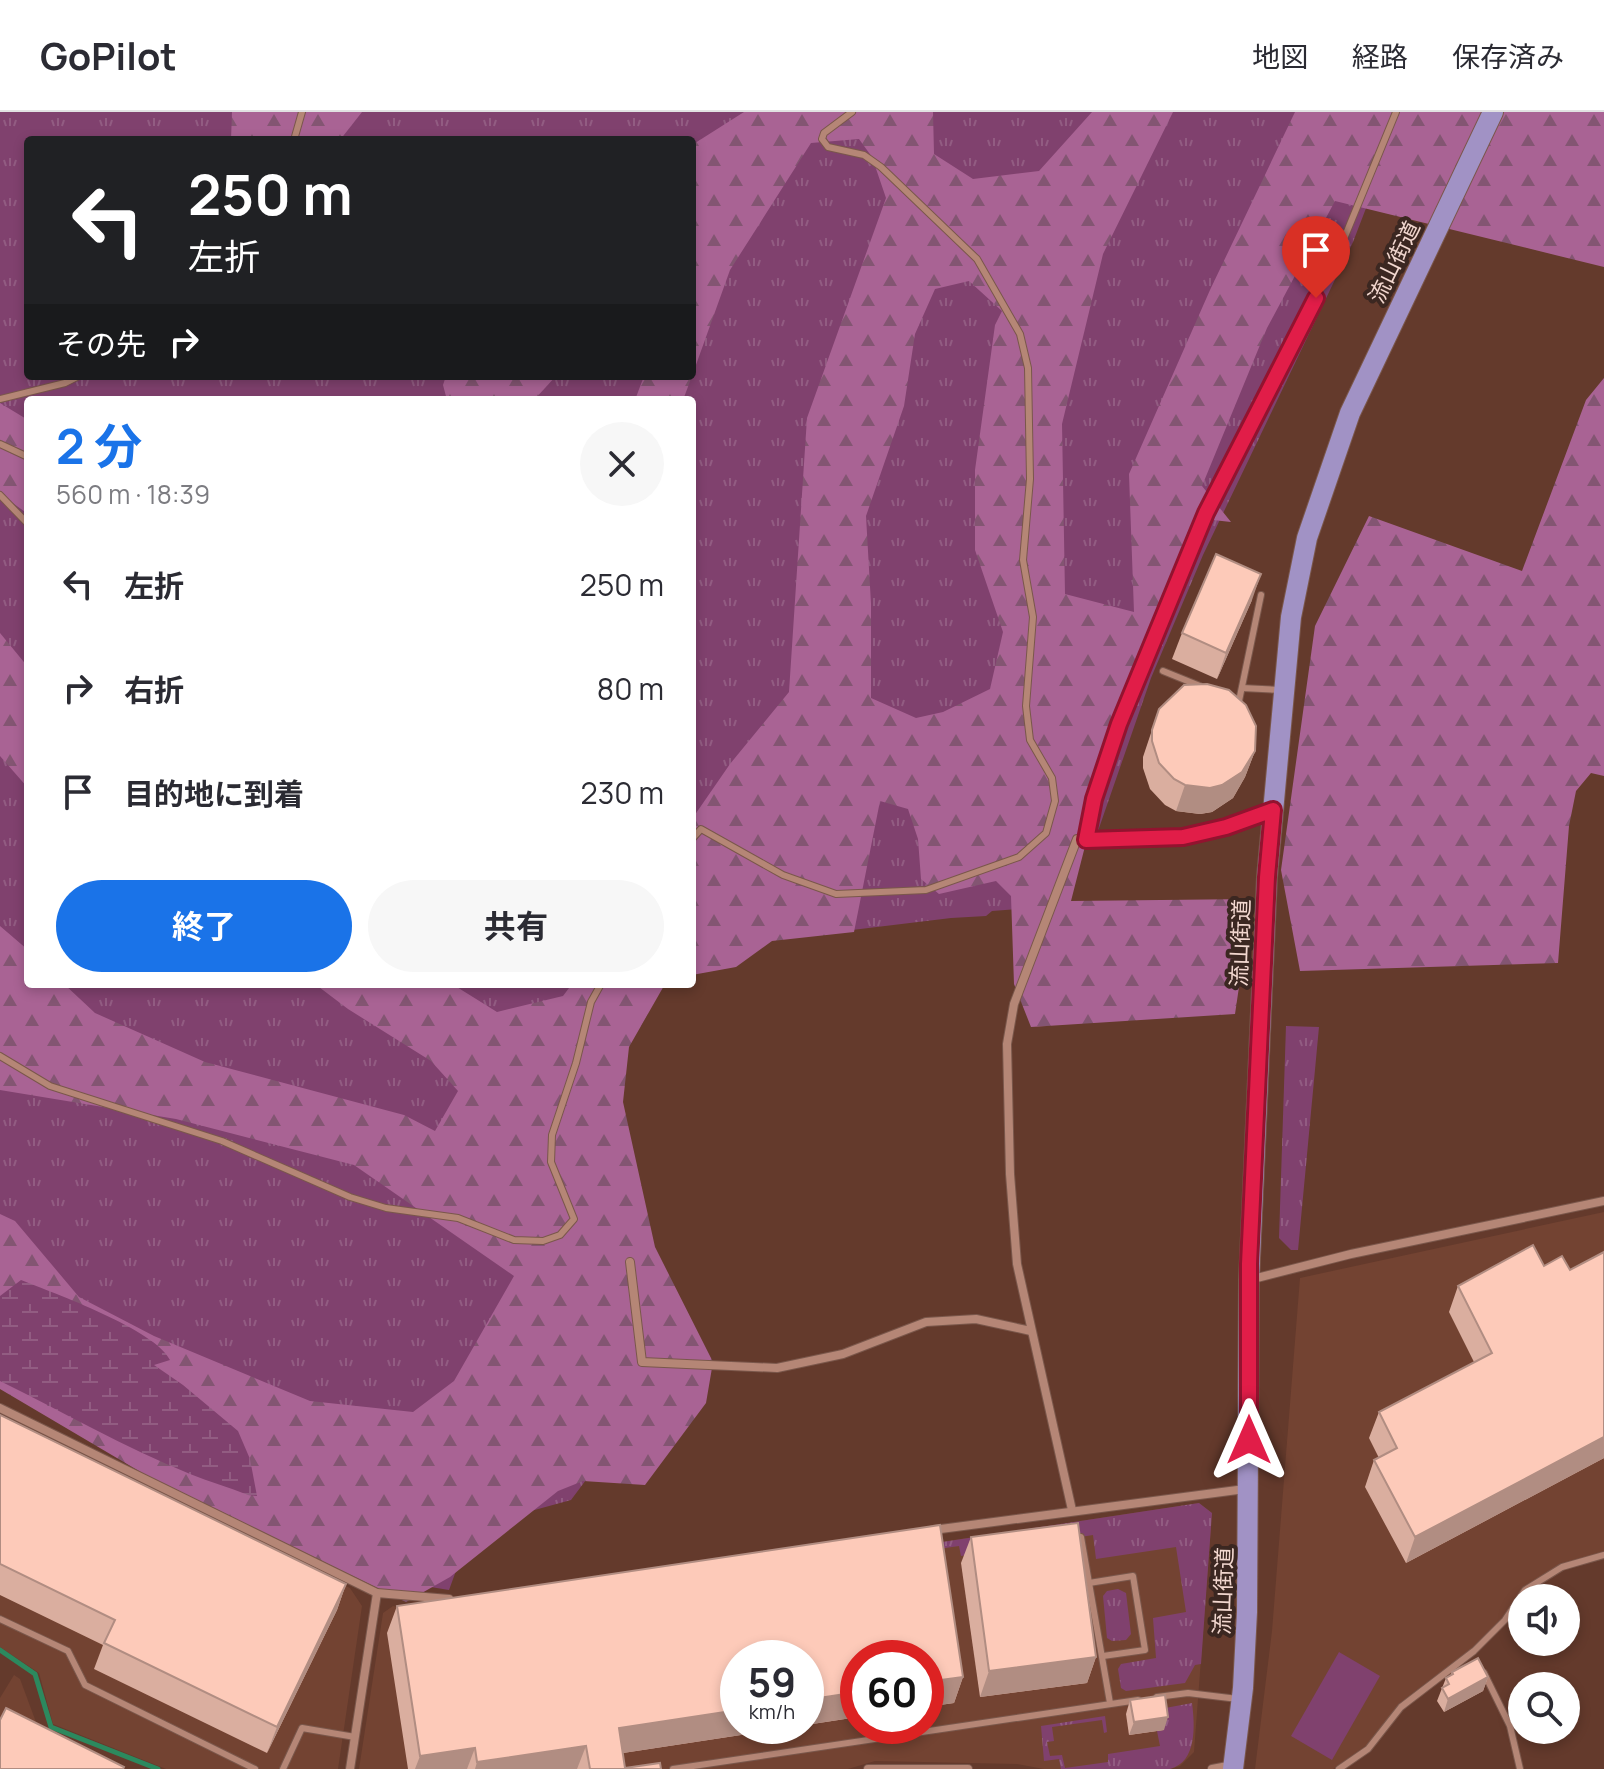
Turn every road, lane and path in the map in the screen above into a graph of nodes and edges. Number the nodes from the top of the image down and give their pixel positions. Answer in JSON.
{"nodes":[{"id":1,"x":302,"y":112,"type":"edge"},
{"id":2,"x":852,"y":112,"type":"edge"},
{"id":3,"x":1396,"y":112,"type":"edge"},
{"id":4,"x":1493,"y":112,"type":"edge"},
{"id":5,"x":295,"y":136,"type":"edge"},
{"id":6,"x":71,"y":380,"type":"edge"},
{"id":7,"x":0,"y":399,"type":"edge"},
{"id":8,"x":0,"y":444,"type":"edge"},
{"id":9,"x":24,"y":455,"type":"edge"},
{"id":10,"x":0,"y":495,"type":"edge"},
{"id":11,"x":24,"y":520,"type":"edge"},
{"id":12,"x":1261,"y":595,"type":"edge"},
{"id":13,"x":1163,"y":671,"type":"dead end"},
{"id":14,"x":1242,"y":688,"type":"junction"},
{"id":15,"x":1284,"y":690,"type":"junction"},
{"id":16,"x":1214,"y":691,"type":"edge"},
{"id":17,"x":1227,"y":696,"type":"edge"},
{"id":18,"x":1273,"y":810,"type":"junction"},
{"id":19,"x":696,"y":835,"type":"edge"},
{"id":20,"x":1086,"y":840,"type":"junction"},
{"id":21,"x":599,"y":988,"type":"edge"},
{"id":22,"x":0,"y":1056,"type":"edge"},
{"id":23,"x":1604,"y":1201,"type":"edge"},
{"id":24,"x":630,"y":1262,"type":"dead end"},
{"id":25,"x":1249,"y":1280,"type":"junction"},
{"id":26,"x":1031,"y":1331,"type":"junction"},
{"id":27,"x":0,"y":1408,"type":"edge"},
{"id":28,"x":1250,"y":1489,"type":"junction"},
{"id":29,"x":1072,"y":1510,"type":"junction"},
{"id":30,"x":916,"y":1532,"type":"edge"},
{"id":31,"x":1081,"y":1537,"type":"edge"},
{"id":32,"x":1604,"y":1555,"type":"edge"},
{"id":33,"x":1089,"y":1583,"type":"junction"},
{"id":34,"x":377,"y":1593,"type":"junction"},
{"id":35,"x":458,"y":1598,"type":"edge"},
{"id":36,"x":0,"y":1619,"type":"edge"},
{"id":37,"x":1474,"y":1651,"type":"junction"},
{"id":38,"x":1103,"y":1656,"type":"junction"},
{"id":39,"x":1241,"y":1700,"type":"junction"},
{"id":40,"x":1110,"y":1703,"type":"junction"},
{"id":41,"x":355,"y":1737,"type":"junction"},
{"id":42,"x":1233,"y":1767,"type":"edge"},
{"id":43,"x":255,"y":1769,"type":"edge"},
{"id":44,"x":283,"y":1769,"type":"edge"},
{"id":45,"x":350,"y":1769,"type":"edge"},
{"id":46,"x":673,"y":1769,"type":"edge"},
{"id":47,"x":868,"y":1769,"type":"edge"},
{"id":48,"x":968,"y":1769,"type":"edge"},
{"id":49,"x":1212,"y":1769,"type":"edge"},
{"id":50,"x":1339,"y":1769,"type":"edge"},
{"id":51,"x":1520,"y":1769,"type":"edge"}],
"edges":[{"from":1,"to":5,"type":"lane"},
{"from":2,"to":19,"type":"lane"},
{"from":3,"to":20,"type":"lane"},
{"from":4,"to":15,"type":"main road","name":"流山街道"},
{"from":6,"to":7,"type":"lane"},
{"from":8,"to":9,"type":"lane"},
{"from":10,"to":11,"type":"lane"},
{"from":12,"to":14,"type":"lane"},
{"from":13,"to":16,"type":"lane"},
{"from":14,"to":15,"type":"lane"},
{"from":14,"to":17,"type":"lane"},
{"from":15,"to":18,"type":"main road","name":"流山街道"},
{"from":18,"to":20,"type":"street"},
{"from":18,"to":25,"type":"main road","name":"流山街道"},
{"from":20,"to":26,"type":"street"},
{"from":21,"to":22,"type":"lane"},
{"from":23,"to":25,"type":"street"},
{"from":24,"to":26,"type":"street"},
{"from":25,"to":28,"type":"main road","name":"流山街道"},
{"from":26,"to":29,"type":"street"},
{"from":27,"to":34,"type":"street"},
{"from":28,"to":29,"type":"street"},
{"from":28,"to":39,"type":"main road","name":"流山街道"},
{"from":29,"to":30,"type":"street"},
{"from":31,"to":33,"type":"lane"},
{"from":32,"to":37,"type":"lane"},
{"from":33,"to":38,"type":"lane"},
{"from":33,"to":38,"type":"lane"},
{"from":34,"to":35,"type":"street"},
{"from":34,"to":41,"type":"street"},
{"from":36,"to":43,"type":"lane"},
{"from":37,"to":50,"type":"lane"},
{"from":37,"to":51,"type":"lane"},
{"from":38,"to":40,"type":"lane"},
{"from":39,"to":40,"type":"lane"},
{"from":39,"to":42,"type":"main road","name":"流山街道"},
{"from":40,"to":46,"type":"lane"},
{"from":41,"to":44,"type":"lane"},
{"from":41,"to":45,"type":"street"},
{"from":42,"to":49,"type":"street"},
{"from":47,"to":48,"type":"street"}]}
